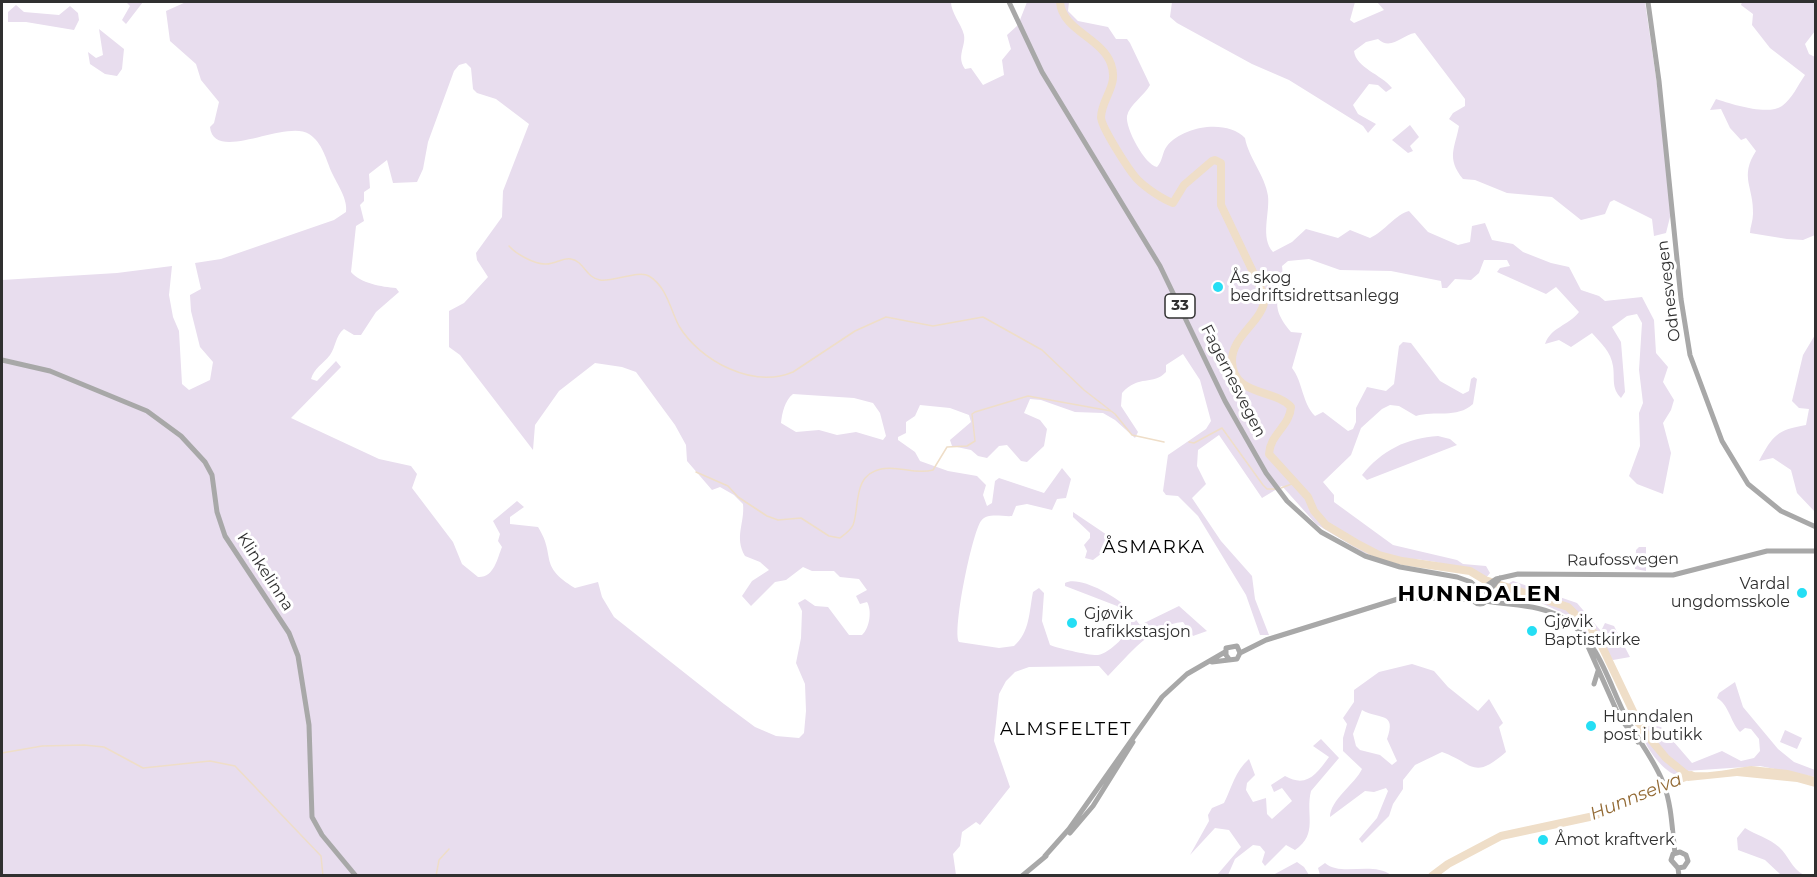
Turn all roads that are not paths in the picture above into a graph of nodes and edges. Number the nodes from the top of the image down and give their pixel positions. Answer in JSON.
{"nodes":[{"id":1,"x":1009,"y":2,"type":"edge"},
{"id":2,"x":1648,"y":2,"type":"edge"},
{"id":3,"x":2,"y":360,"type":"edge"},
{"id":4,"x":1815,"y":527,"type":"edge"},
{"id":5,"x":1815,"y":551,"type":"edge"},
{"id":6,"x":1479,"y":593,"type":"junction"},
{"id":7,"x":1486,"y":601,"type":"junction"},
{"id":8,"x":1501,"y":602,"type":"junction"},
{"id":9,"x":1580,"y":633,"type":"junction"},
{"id":10,"x":1256,"y":645,"type":"junction"},
{"id":11,"x":1236,"y":646,"type":"junction"},
{"id":12,"x":1225,"y":652,"type":"junction"},
{"id":13,"x":1240,"y":653,"type":"junction"},
{"id":14,"x":1229,"y":659,"type":"junction"},
{"id":15,"x":1210,"y":662,"type":"junction"},
{"id":16,"x":1599,"y":670,"type":"junction"},
{"id":17,"x":1594,"y":684,"type":"dead end"},
{"id":18,"x":1641,"y":745,"type":"junction"},
{"id":19,"x":1678,"y":852,"type":"junction"},
{"id":20,"x":1681,"y":867,"type":"junction"},
{"id":21,"x":356,"y":876,"type":"edge"},
{"id":22,"x":1022,"y":876,"type":"edge"},
{"id":23,"x":1681,"y":876,"type":"edge"}],
"edges":[{"from":1,"to":6,"type":"main road","name":"Fagernesvegen","number":"33"},
{"from":2,"to":4,"type":"main road","name":"Odnesvegen"},
{"from":3,"to":21,"type":"main road","name":"Klinkelinna"},
{"from":5,"to":6,"type":"main road","name":"Raufossvegen"},
{"from":6,"to":7,"type":"main road"},
{"from":6,"to":7,"type":"main road","number":"33"},
{"from":6,"to":8,"type":"main road","number":"33"},
{"from":6,"to":10,"type":"main road"},
{"from":7,"to":8,"type":"main road","number":"33"},
{"from":8,"to":9,"type":"main road","number":"33"},
{"from":9,"to":16,"type":"main road","number":"33"},
{"from":9,"to":18,"type":"main road","number":"33"},
{"from":10,"to":11,"type":"main road"},
{"from":10,"to":13,"type":"main road"},
{"from":11,"to":12,"type":"main road"},
{"from":11,"to":13,"type":"main road"},
{"from":12,"to":14,"type":"main road"},
{"from":12,"to":15,"type":"main road"},
{"from":13,"to":14,"type":"main road"},
{"from":14,"to":15,"type":"main road"},
{"from":15,"to":22,"type":"main road"},
{"from":16,"to":17,"type":"main road"},
{"from":16,"to":18,"type":"main road","number":"33"},
{"from":18,"to":19,"type":"main road","number":"33"},
{"from":19,"to":20,"type":"main road","number":"33"},
{"from":19,"to":20,"type":"main road","number":"33"},
{"from":20,"to":23,"type":"main road","number":"33"}]}
